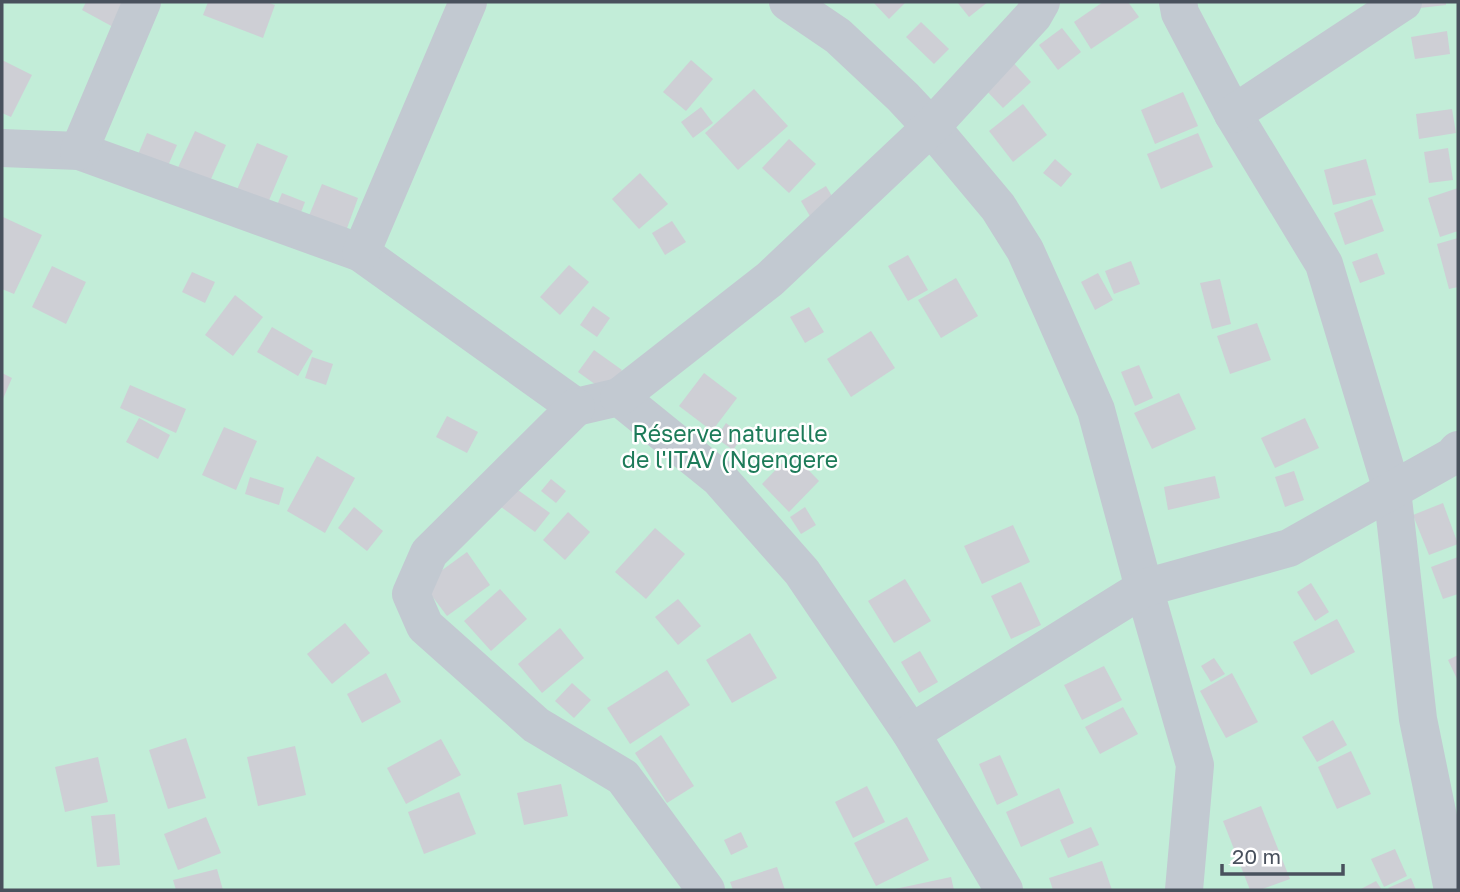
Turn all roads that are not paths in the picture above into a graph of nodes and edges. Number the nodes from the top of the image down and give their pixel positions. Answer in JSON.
{"nodes":[{"id":1,"x":142,"y":2,"type":"edge"},
{"id":2,"x":468,"y":2,"type":"edge"},
{"id":3,"x":788,"y":2,"type":"edge"},
{"id":4,"x":1041,"y":2,"type":"edge"},
{"id":5,"x":1178,"y":2,"type":"edge"},
{"id":6,"x":1403,"y":2,"type":"edge"},
{"id":7,"x":1233,"y":114,"type":"junction"},
{"id":8,"x":931,"y":127,"type":"junction"},
{"id":9,"x":2,"y":148,"type":"edge"},
{"id":10,"x":79,"y":150,"type":"junction"},
{"id":11,"x":361,"y":253,"type":"junction"},
{"id":12,"x":619,"y":397,"type":"junction"},
{"id":13,"x":576,"y":407,"type":"junction"},
{"id":14,"x":1458,"y":450,"type":"edge"},
{"id":15,"x":1392,"y":490,"type":"junction"},
{"id":16,"x":1144,"y":588,"type":"junction"},
{"id":17,"x":911,"y":733,"type":"junction"},
{"id":18,"x":706,"y":890,"type":"edge"},
{"id":19,"x":1004,"y":890,"type":"edge"},
{"id":20,"x":1184,"y":890,"type":"edge"},
{"id":21,"x":1453,"y":890,"type":"edge"}],
"edges":[{"from":1,"to":10,"type":"street"},
{"from":2,"to":11,"type":"street"},
{"from":3,"to":8,"type":"street"},
{"from":4,"to":8,"type":"street"},
{"from":5,"to":7,"type":"street"},
{"from":6,"to":7,"type":"street"},
{"from":7,"to":15,"type":"street"},
{"from":8,"to":12,"type":"street"},
{"from":8,"to":16,"type":"street"},
{"from":9,"to":10,"type":"street"},
{"from":10,"to":11,"type":"street"},
{"from":11,"to":13,"type":"street"},
{"from":12,"to":13,"type":"street"},
{"from":12,"to":17,"type":"street"},
{"from":13,"to":18,"type":"street"},
{"from":14,"to":15,"type":"street"},
{"from":15,"to":16,"type":"street"},
{"from":15,"to":21,"type":"street"},
{"from":16,"to":17,"type":"street"},
{"from":16,"to":20,"type":"street"},
{"from":17,"to":19,"type":"street"}]}
